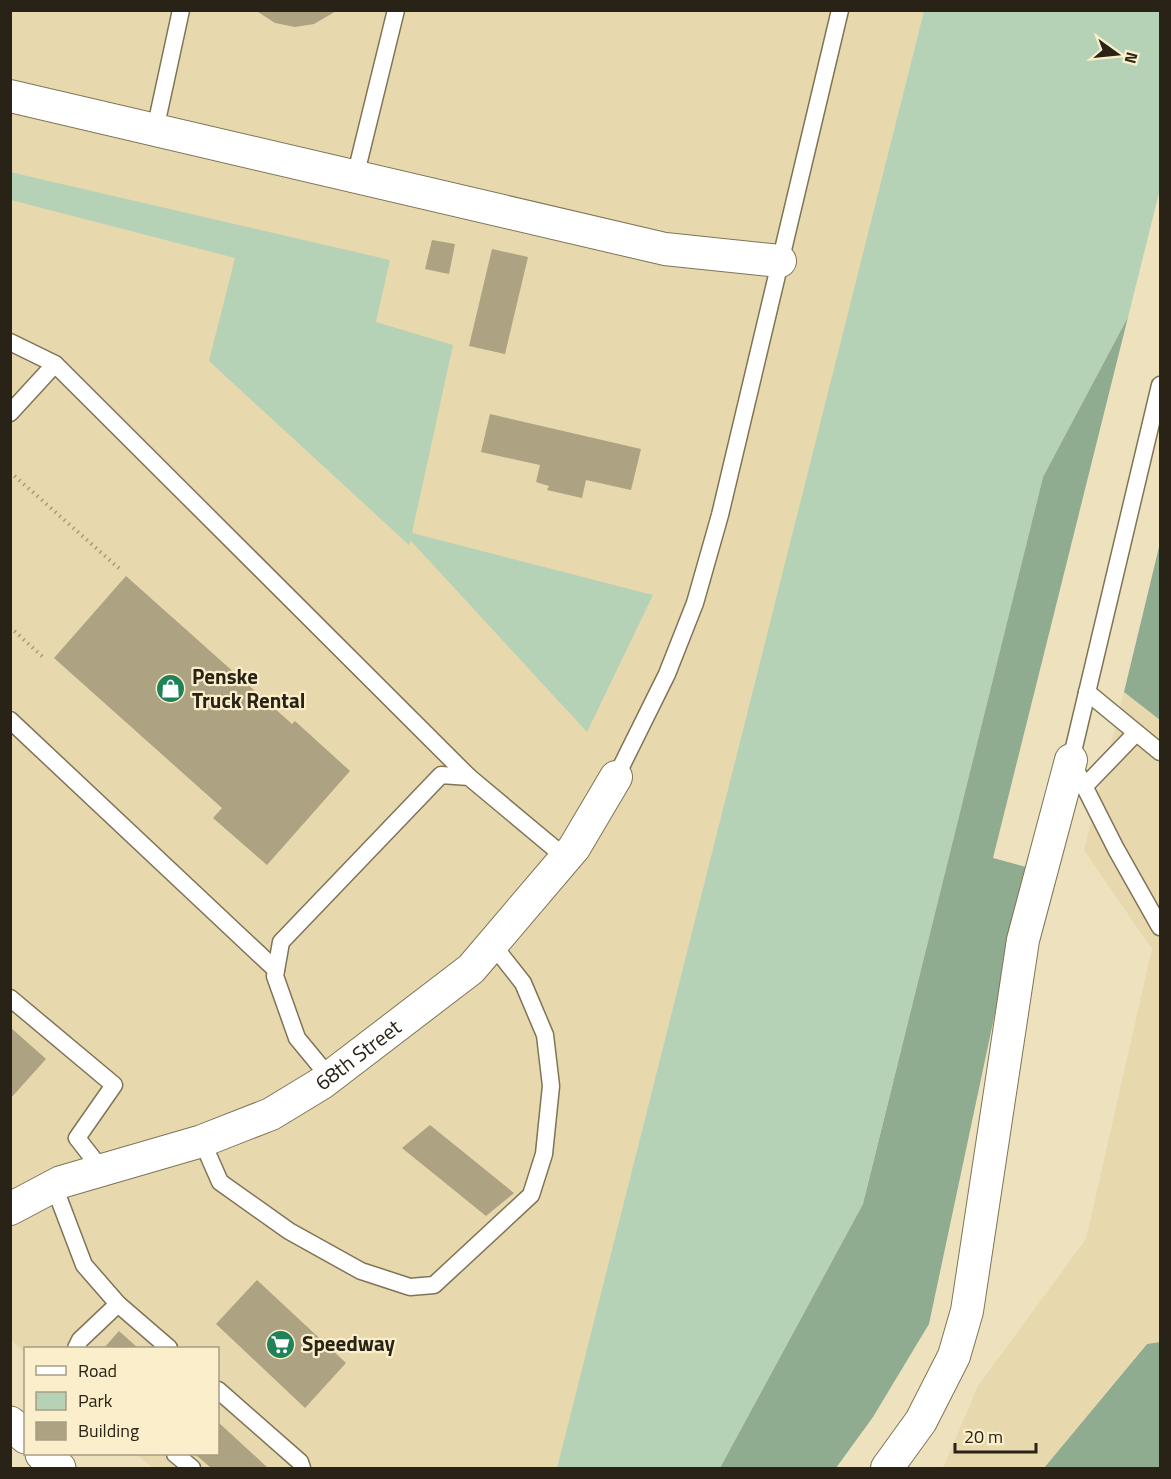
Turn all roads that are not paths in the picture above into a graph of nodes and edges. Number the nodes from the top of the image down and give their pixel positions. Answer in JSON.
{"nodes":[{"id":1,"x":181,"y":10,"type":"edge"},
{"id":2,"x":396,"y":10,"type":"edge"},
{"id":3,"x":840,"y":10,"type":"edge"},
{"id":4,"x":10,"y":96,"type":"edge"},
{"id":5,"x":155,"y":130,"type":"junction"},
{"id":6,"x":355,"y":177,"type":"junction"},
{"id":7,"x":780,"y":261,"type":"junction"},
{"id":8,"x":10,"y":342,"type":"edge"},
{"id":9,"x":55,"y":364,"type":"junction"},
{"id":10,"x":1161,"y":385,"type":"edge"},
{"id":11,"x":10,"y":413,"type":"edge"},
{"id":12,"x":1087,"y":692,"type":"junction"},
{"id":13,"x":10,"y":720,"type":"edge"},
{"id":14,"x":1137,"y":733,"type":"junction"},
{"id":15,"x":1161,"y":752,"type":"edge"},
{"id":16,"x":1077,"y":774,"type":"junction"},
{"id":17,"x":469,"y":777,"type":"junction"},
{"id":18,"x":616,"y":777,"type":"joint"},
{"id":19,"x":566,"y":858,"type":"junction"},
{"id":20,"x":1161,"y":927,"type":"edge"},
{"id":21,"x":493,"y":945,"type":"junction"},
{"id":22,"x":276,"y":970,"type":"junction"},
{"id":23,"x":10,"y":998,"type":"edge"},
{"id":24,"x":330,"y":1078,"type":"junction"},
{"id":25,"x":202,"y":1141,"type":"junction"},
{"id":26,"x":102,"y":1170,"type":"junction"},
{"id":27,"x":54,"y":1186,"type":"junction"},
{"id":28,"x":10,"y":1209,"type":"edge"},
{"id":29,"x":118,"y":1304,"type":"junction"},
{"id":30,"x":76,"y":1347,"type":"edge"},
{"id":31,"x":168,"y":1347,"type":"edge"},
{"id":32,"x":219,"y":1391,"type":"edge"},
{"id":33,"x":10,"y":1423,"type":"edge"},
{"id":34,"x":24,"y":1435,"type":"edge"},
{"id":35,"x":43,"y":1455,"type":"edge"},
{"id":36,"x":176,"y":1455,"type":"edge"},
{"id":37,"x":59,"y":1468,"type":"edge"},
{"id":38,"x":192,"y":1468,"type":"edge"},
{"id":39,"x":302,"y":1468,"type":"edge"},
{"id":40,"x":887,"y":1468,"type":"edge"}],
"edges":[{"from":1,"to":5,"type":"lane"},
{"from":2,"to":6,"type":"lane"},
{"from":3,"to":7,"type":"lane"},
{"from":4,"to":5,"type":"street"},
{"from":5,"to":6,"type":"street"},
{"from":6,"to":7,"type":"street"},
{"from":7,"to":18,"type":"lane"},
{"from":8,"to":9,"type":"lane"},
{"from":9,"to":11,"type":"lane"},
{"from":9,"to":17,"type":"lane"},
{"from":10,"to":12,"type":"lane"},
{"from":12,"to":14,"type":"lane"},
{"from":12,"to":16,"type":"lane"},
{"from":13,"to":22,"type":"lane"},
{"from":14,"to":15,"type":"lane"},
{"from":14,"to":16,"type":"lane"},
{"from":16,"to":20,"type":"lane"},
{"from":16,"to":40,"type":"street"},
{"from":17,"to":19,"type":"lane"},
{"from":17,"to":22,"type":"lane"},
{"from":18,"to":19,"type":"street","name":"68th Street"},
{"from":19,"to":21,"type":"street","name":"68th Street"},
{"from":21,"to":24,"type":"street","name":"68th Street"},
{"from":21,"to":25,"type":"lane"},
{"from":22,"to":24,"type":"lane"},
{"from":23,"to":26,"type":"lane"},
{"from":24,"to":25,"type":"street","name":"68th Street"},
{"from":25,"to":26,"type":"street","name":"68th Street"},
{"from":26,"to":27,"type":"street","name":"68th Street"},
{"from":27,"to":28,"type":"street","name":"68th Street"},
{"from":27,"to":29,"type":"lane"},
{"from":29,"to":30,"type":"lane"},
{"from":29,"to":31,"type":"lane"},
{"from":32,"to":39,"type":"lane"},
{"from":33,"to":34,"type":"main road"},
{"from":35,"to":37,"type":"main road"},
{"from":36,"to":38,"type":"lane"}]}
